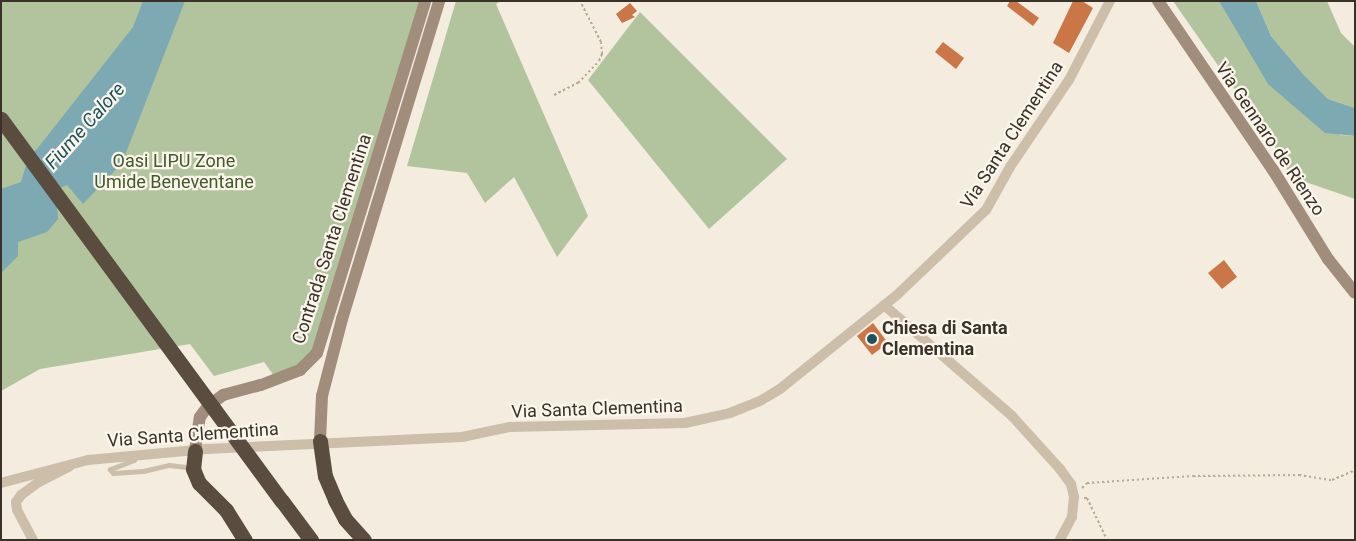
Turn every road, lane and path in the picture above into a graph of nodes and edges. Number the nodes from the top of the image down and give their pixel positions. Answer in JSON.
{"nodes":[{"id":1,"x":425,"y":1,"type":"edge"},
{"id":2,"x":439,"y":1,"type":"edge"},
{"id":3,"x":580,"y":1,"type":"edge"},
{"id":4,"x":1110,"y":1,"type":"edge"},
{"id":5,"x":1158,"y":1,"type":"edge"},
{"id":6,"x":554,"y":95,"type":"dead end"},
{"id":7,"x":1,"y":119,"type":"edge"},
{"id":8,"x":1355,"y":293,"type":"edge"},
{"id":9,"x":884,"y":305,"type":"junction"},
{"id":10,"x":320,"y":441,"type":"junction"},
{"id":11,"x":194,"y":451,"type":"junction"},
{"id":12,"x":146,"y":455,"type":"junction"},
{"id":13,"x":74,"y":463,"type":"junction"},
{"id":14,"x":193,"y":469,"type":"junction"},
{"id":15,"x":1355,"y":470,"type":"edge"},
{"id":16,"x":1,"y":483,"type":"edge"},
{"id":17,"x":1074,"y":497,"type":"junction"},
{"id":18,"x":282,"y":501,"type":"junction"},
{"id":19,"x":33,"y":540,"type":"edge"},
{"id":20,"x":244,"y":540,"type":"edge"},
{"id":21,"x":299,"y":540,"type":"edge"},
{"id":22,"x":311,"y":540,"type":"edge"},
{"id":23,"x":364,"y":540,"type":"edge"},
{"id":24,"x":1060,"y":540,"type":"edge"},
{"id":25,"x":1107,"y":540,"type":"edge"}],
"edges":[{"from":1,"to":11,"type":"street","name":"Contrada Santa Clementina"},
{"from":2,"to":10,"type":"street","name":"Contrada Santa Clementina"},
{"from":3,"to":6,"type":"path"},
{"from":4,"to":9,"type":"street","name":"Via Santa Clementina"},
{"from":5,"to":8,"type":"street","name":"Via Gennaro de Rienzo"},
{"from":7,"to":18,"type":"highway","bridge":true},
{"from":9,"to":10,"type":"street","name":"Via Santa Clementina"},
{"from":9,"to":17,"type":"street"},
{"from":10,"to":11,"type":"street","name":"Via Santa Clementina"},
{"from":10,"to":23,"type":"highway"},
{"from":11,"to":12,"type":"street","name":"Via Santa Clementina"},
{"from":11,"to":14,"type":"highway"},
{"from":12,"to":13,"type":"street","name":"Via Santa Clementina"},
{"from":12,"to":14,"type":"lane"},
{"from":13,"to":16,"type":"street","name":"Via Santa Clementina"},
{"from":13,"to":19,"type":"street","name":"Via Santa Clementina"},
{"from":14,"to":20,"type":"highway"},
{"from":15,"to":17,"type":"path"},
{"from":17,"to":24,"type":"street"},
{"from":17,"to":25,"type":"path"},
{"from":18,"to":21,"type":"highway"},
{"from":18,"to":22,"type":"highway"}]}
